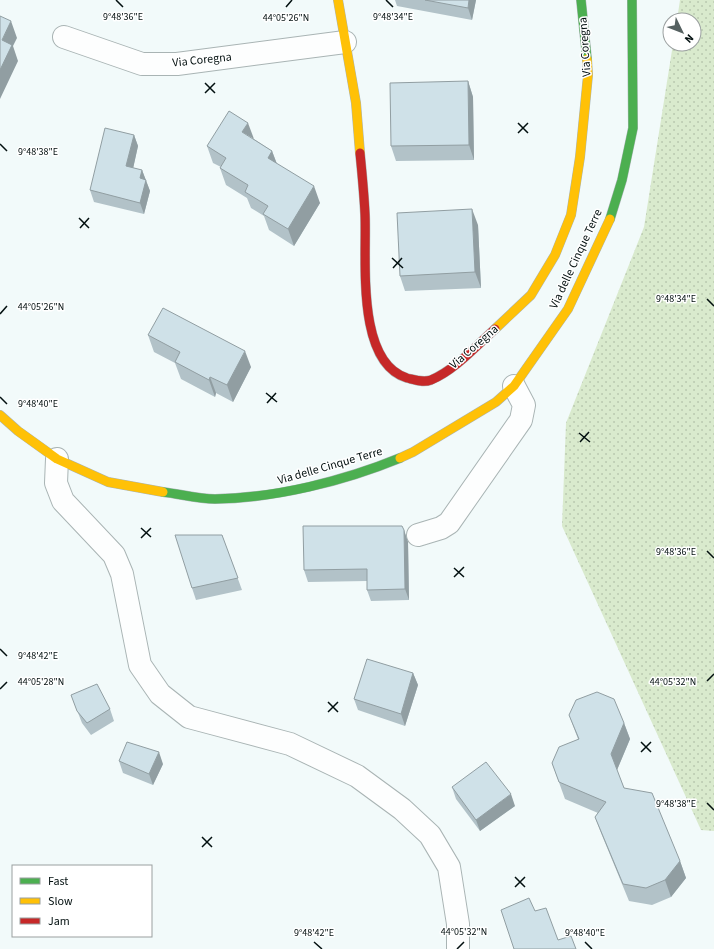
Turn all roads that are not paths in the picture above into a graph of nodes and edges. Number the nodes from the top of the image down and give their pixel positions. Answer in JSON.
{"nodes":[{"id":1,"x":338,"y":0,"type":"edge"},
{"id":2,"x":581,"y":0,"type":"edge"},
{"id":3,"x":632,"y":0,"type":"edge"},
{"id":4,"x":64,"y":37,"type":"dead end"},
{"id":5,"x":345,"y":42,"type":"junction"},
{"id":6,"x":514,"y":386,"type":"junction"},
{"id":7,"x":0,"y":415,"type":"edge"},
{"id":8,"x":57,"y":459,"type":"junction"},
{"id":9,"x":418,"y":535,"type":"dead end"},
{"id":10,"x":458,"y":949,"type":"edge"}],
"edges":[{"from":1,"to":5,"type":"main road","name":"Via Coregna"},
{"from":2,"to":5,"type":"main road","name":"Via Coregna"},
{"from":3,"to":6,"type":"main road","name":"Via delle Cinque Terre"},
{"from":4,"to":5,"type":"street","name":"Via Coregna"},
{"from":6,"to":8,"type":"main road","name":"Via delle Cinque Terre"},
{"from":6,"to":9,"type":"street"},
{"from":7,"to":8,"type":"main road","name":"Via delle Cinque Terre"},
{"from":8,"to":10,"type":"street"}]}
